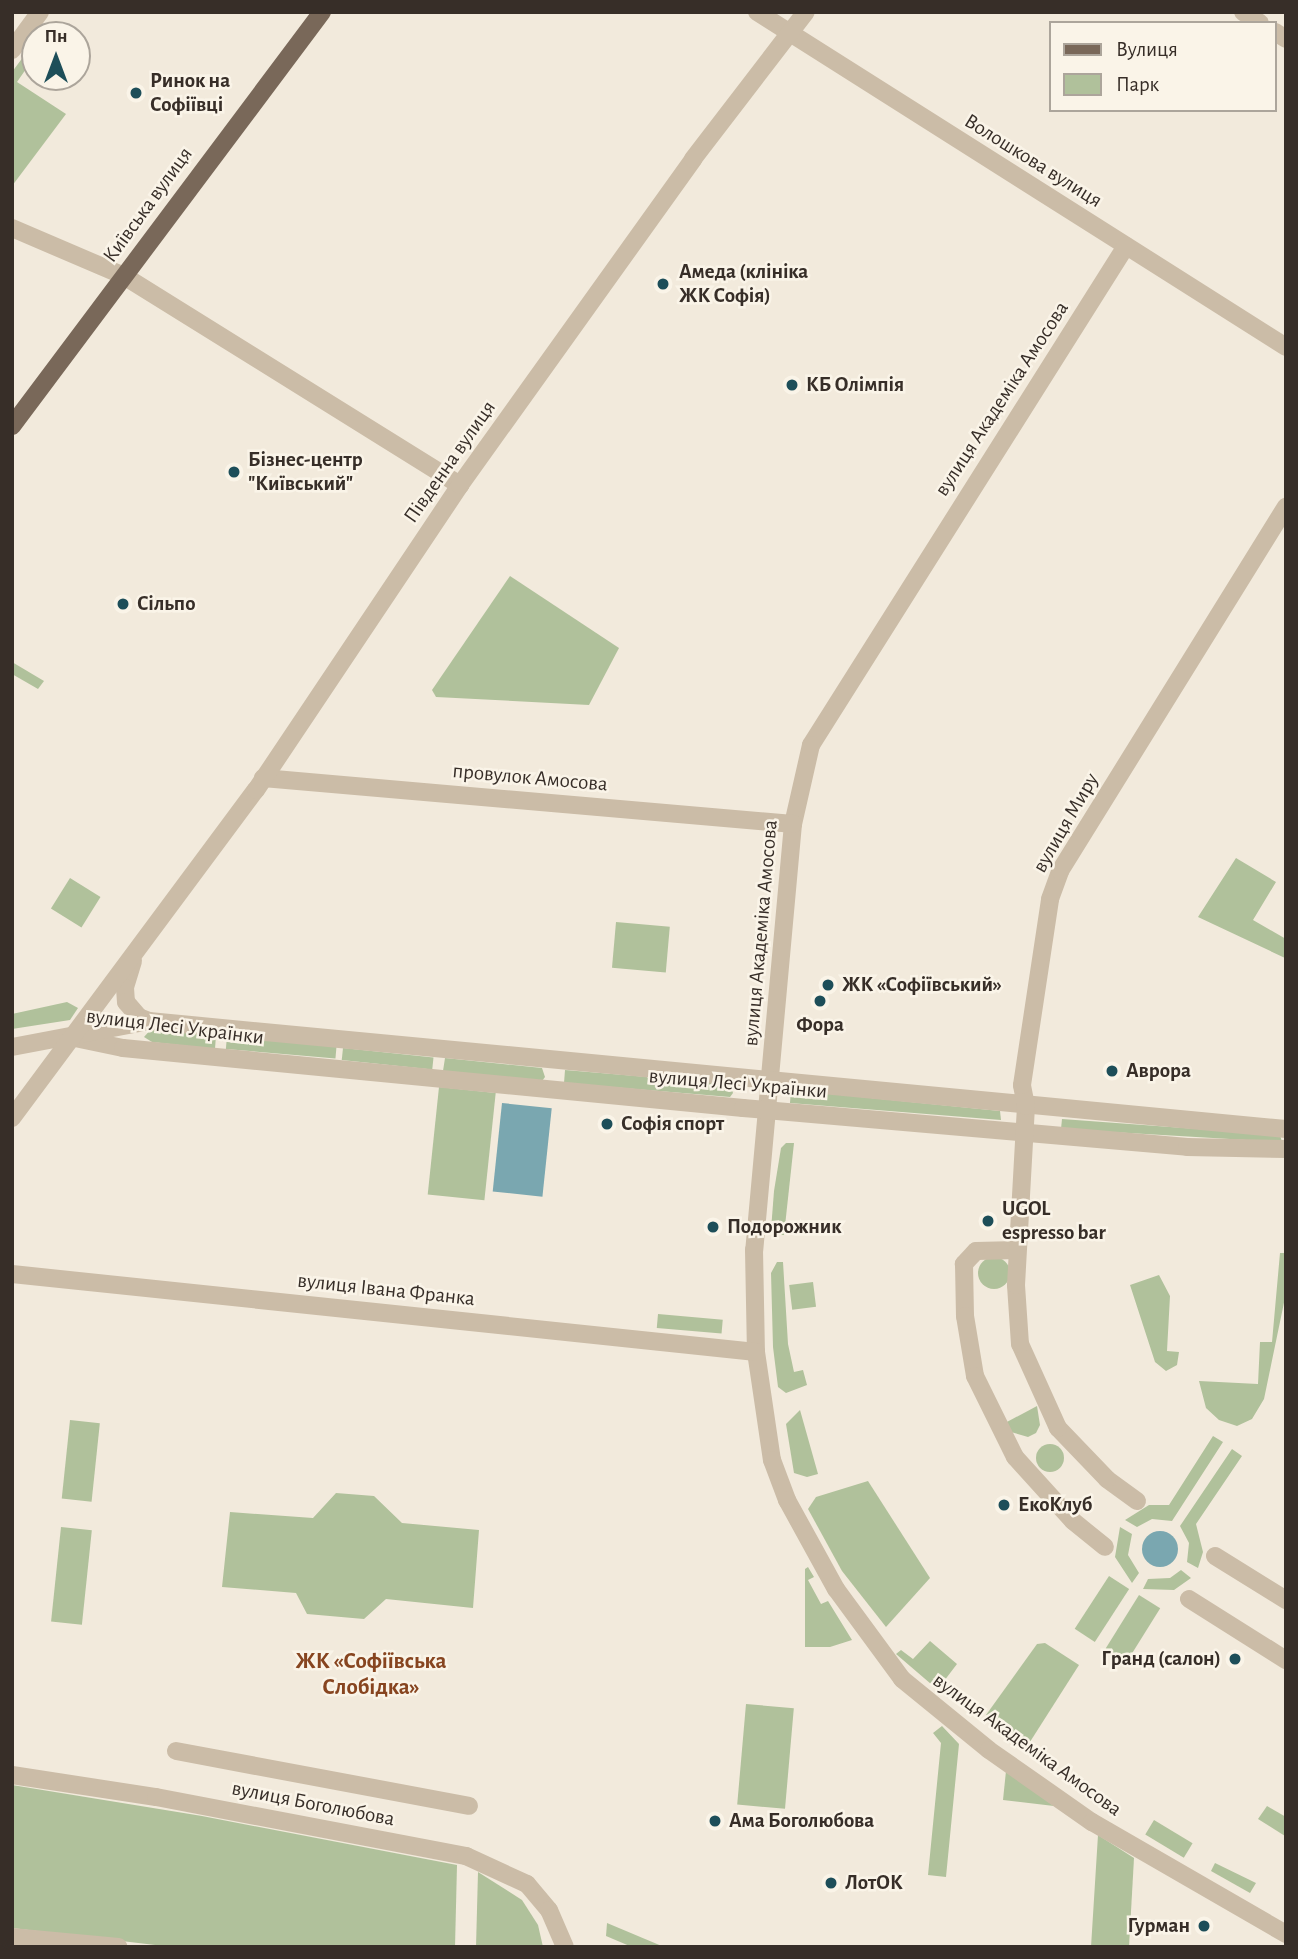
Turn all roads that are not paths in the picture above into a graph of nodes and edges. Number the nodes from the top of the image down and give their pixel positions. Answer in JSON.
{"nodes":[{"id":1,"x":40,"y":12,"type":"edge"},
{"id":2,"x":322,"y":12,"type":"edge"},
{"id":3,"x":757,"y":12,"type":"edge"},
{"id":4,"x":806,"y":12,"type":"edge"},
{"id":5,"x":790,"y":36,"type":"junction"},
{"id":6,"x":12,"y":50,"type":"edge"},
{"id":7,"x":12,"y":228,"type":"edge"},
{"id":8,"x":1126,"y":246,"type":"junction"},
{"id":9,"x":124,"y":276,"type":"junction"},
{"id":10,"x":1286,"y":347,"type":"edge"},
{"id":11,"x":12,"y":426,"type":"edge"},
{"id":12,"x":460,"y":485,"type":"junction"},
{"id":13,"x":1286,"y":506,"type":"edge"},
{"id":14,"x":263,"y":778,"type":"junction"},
{"id":15,"x":793,"y":824,"type":"junction"},
{"id":16,"x":140,"y":945,"type":"junction"},
{"id":17,"x":149,"y":1021,"type":"junction"},
{"id":18,"x":69,"y":1037,"type":"junction"},
{"id":19,"x":12,"y":1047,"type":"edge"},
{"id":20,"x":145,"y":1050,"type":"junction"},
{"id":21,"x":550,"y":1059,"type":"junction"},
{"id":22,"x":771,"y":1077,"type":"junction"},
{"id":23,"x":545,"y":1089,"type":"junction"},
{"id":24,"x":1026,"y":1106,"type":"junction"},
{"id":25,"x":769,"y":1110,"type":"junction"},
{"id":26,"x":12,"y":1118,"type":"edge"},
{"id":27,"x":1286,"y":1129,"type":"edge"},
{"id":28,"x":1024,"y":1133,"type":"junction"},
{"id":29,"x":1286,"y":1149,"type":"edge"},
{"id":30,"x":1017,"y":1250,"type":"junction"},
{"id":31,"x":12,"y":1274,"type":"edge"},
{"id":32,"x":756,"y":1352,"type":"junction"},
{"id":33,"x":1137,"y":1501,"type":"dead end"},
{"id":34,"x":1105,"y":1547,"type":"dead end"},
{"id":35,"x":1215,"y":1556,"type":"dead end"},
{"id":36,"x":1189,"y":1599,"type":"dead end"},
{"id":37,"x":1286,"y":1600,"type":"edge"},
{"id":38,"x":1286,"y":1660,"type":"edge"},
{"id":39,"x":176,"y":1751,"type":"dead end"},
{"id":40,"x":12,"y":1775,"type":"edge"},
{"id":41,"x":469,"y":1806,"type":"dead end"},
{"id":42,"x":1286,"y":1934,"type":"edge"},
{"id":43,"x":12,"y":1937,"type":"edge"},
{"id":44,"x":119,"y":1947,"type":"edge"},
{"id":45,"x":565,"y":1947,"type":"edge"}],
"edges":[{"from":1,"to":6,"type":"street"},
{"from":2,"to":9,"type":"main road","name":"Київська вулиця"},
{"from":3,"to":5,"type":"street","name":"Волошкова вулиця"},
{"from":4,"to":5,"type":"street","name":"Південна вулиця"},
{"from":5,"to":8,"type":"street","name":"Волошкова вулиця"},
{"from":5,"to":12,"type":"street","name":"Південна вулиця"},
{"from":7,"to":9,"type":"street"},
{"from":8,"to":10,"type":"street","name":"Волошкова вулиця"},
{"from":8,"to":15,"type":"street","name":"вулиця Академіка Амосова"},
{"from":9,"to":11,"type":"main road","name":"Київська вулиця"},
{"from":9,"to":12,"type":"street"},
{"from":12,"to":14,"type":"street","name":"Південна вулиця"},
{"from":13,"to":24,"type":"street","name":"вулиця Миру"},
{"from":14,"to":15,"type":"street","name":"провулок Амосова"},
{"from":14,"to":16,"type":"street","name":"Південна вулиця"},
{"from":15,"to":22,"type":"street","name":"вулиця Академіка Амосова"},
{"from":16,"to":17,"type":"street","name":"Південна вулиця"},
{"from":16,"to":18,"type":"street","name":"Південна вулиця"},
{"from":17,"to":18,"type":"street","name":"вулиця Лесі Українки"},
{"from":17,"to":20,"type":"street"},
{"from":17,"to":21,"type":"street","name":"вулиця Лесі Українки"},
{"from":18,"to":19,"type":"street"},
{"from":18,"to":20,"type":"street","name":"вулиця Лесі Українки"},
{"from":18,"to":26,"type":"street"},
{"from":20,"to":23,"type":"street","name":"вулиця Лесі Українки"},
{"from":21,"to":22,"type":"street","name":"вулиця Лесі Українки"},
{"from":21,"to":23,"type":"street"},
{"from":22,"to":24,"type":"street","name":"вулиця Лесі Українки"},
{"from":22,"to":25,"type":"street","name":"вулиця Академіка Амосова"},
{"from":23,"to":25,"type":"street","name":"вулиця Лесі Українки"},
{"from":24,"to":27,"type":"street","name":"вулиця Лесі Українки"},
{"from":24,"to":28,"type":"street","name":"вулиця Миру"},
{"from":25,"to":28,"type":"street","name":"вулиця Лесі Українки"},
{"from":25,"to":32,"type":"street","name":"вулиця Академіка Амосова"},
{"from":28,"to":29,"type":"street","name":"вулиця Лесі Українки"},
{"from":28,"to":30,"type":"street","name":"вулиця Миру"},
{"from":30,"to":33,"type":"street","name":"вулиця Миру"},
{"from":30,"to":34,"type":"street"},
{"from":31,"to":32,"type":"street","name":"вулиця Івана Франка"},
{"from":32,"to":42,"type":"street","name":"вулиця Академіка Амосова"},
{"from":35,"to":37,"type":"street"},
{"from":36,"to":38,"type":"street"},
{"from":39,"to":41,"type":"street"},
{"from":40,"to":45,"type":"street","name":"вулиця Боголюбова"},
{"from":43,"to":44,"type":"street"}]}
